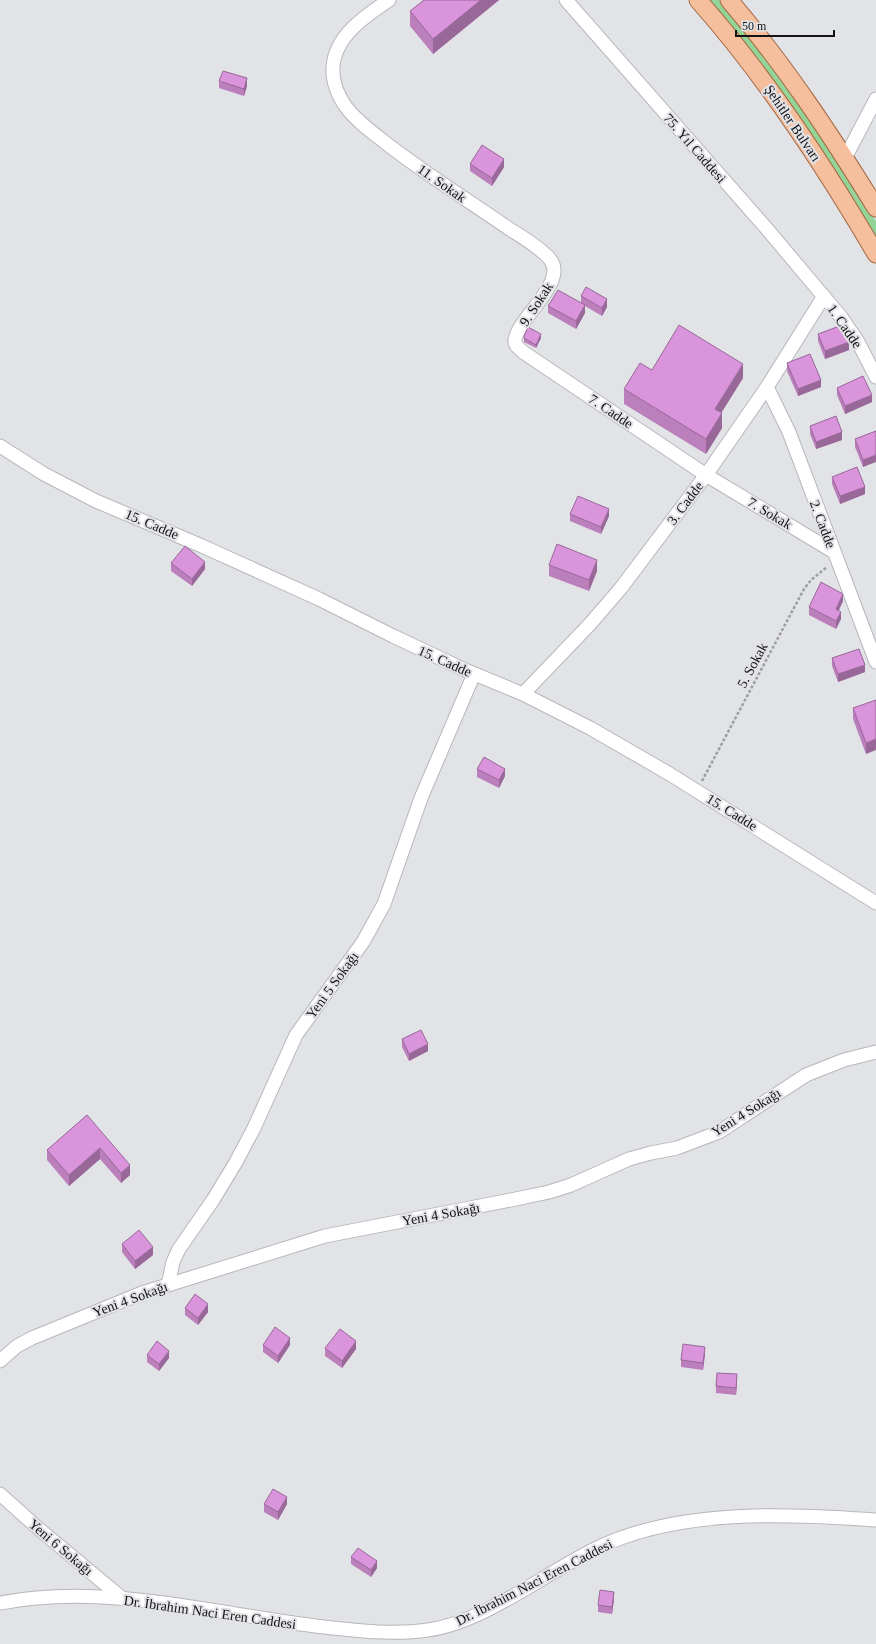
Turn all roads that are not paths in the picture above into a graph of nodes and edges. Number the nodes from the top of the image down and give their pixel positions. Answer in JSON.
{"nodes":[{"id":1,"x":389,"y":0,"type":"edge"},
{"id":2,"x":566,"y":0,"type":"edge"},
{"id":3,"x":698,"y":0,"type":"edge"},
{"id":4,"x":729,"y":0,"type":"edge"},
{"id":5,"x":876,"y":99,"type":"edge"},
{"id":6,"x":845,"y":158,"type":"junction"},
{"id":7,"x":876,"y":208,"type":"edge"},
{"id":8,"x":876,"y":254,"type":"edge"},
{"id":9,"x":552,"y":263,"type":"joint"},
{"id":10,"x":824,"y":296,"type":"junction"},
{"id":11,"x":516,"y":346,"type":"joint"},
{"id":12,"x":876,"y":377,"type":"edge"},
{"id":13,"x":767,"y":387,"type":"junction"},
{"id":14,"x":0,"y":446,"type":"edge"},
{"id":15,"x":706,"y":475,"type":"junction"},
{"id":16,"x":836,"y":557,"type":"junction"},
{"id":17,"x":876,"y":662,"type":"edge"},
{"id":18,"x":474,"y":674,"type":"junction"},
{"id":19,"x":523,"y":694,"type":"junction"},
{"id":20,"x":875,"y":899,"type":"edge"},
{"id":21,"x":876,"y":1052,"type":"edge"},
{"id":22,"x":168,"y":1285,"type":"junction"},
{"id":23,"x":0,"y":1361,"type":"edge"},
{"id":24,"x":0,"y":1494,"type":"edge"},
{"id":25,"x":876,"y":1520,"type":"edge"},
{"id":26,"x":123,"y":1599,"type":"junction"},
{"id":27,"x":0,"y":1603,"type":"edge"}],
"edges":[{"from":1,"to":9,"type":"street","name":"11. Sokak"},
{"from":2,"to":10,"type":"street","name":"75. Yıl Caddesi"},
{"from":3,"to":8,"type":"main road","name":"Şehitler Bulvarı"},
{"from":4,"to":6,"type":"main road","name":"Şehitler Bulvarı"},
{"from":5,"to":6,"type":"street"},
{"from":6,"to":7,"type":"main road","name":"Şehitler Bulvarı"},
{"from":9,"to":11,"type":"street","name":"9. Sokak"},
{"from":10,"to":12,"type":"street","name":"1. Cadde"},
{"from":10,"to":13,"type":"street","name":"3. Cadde"},
{"from":11,"to":15,"type":"street","name":"7. Cadde"},
{"from":13,"to":15,"type":"street","name":"3. Cadde"},
{"from":13,"to":16,"type":"street","name":"2. Cadde"},
{"from":14,"to":18,"type":"street","name":"15. Cadde"},
{"from":15,"to":16,"type":"street","name":"7. Sokak"},
{"from":15,"to":19,"type":"street","name":"3. Cadde"},
{"from":16,"to":17,"type":"street","name":"2. Cadde"},
{"from":18,"to":19,"type":"street","name":"15. Cadde"},
{"from":18,"to":22,"type":"street","name":"Yeni 5 Sokağı"},
{"from":19,"to":20,"type":"street","name":"15. Cadde"},
{"from":21,"to":22,"type":"street","name":"Yeni 4 Sokağı"},
{"from":22,"to":23,"type":"street","name":"Yeni 4 Sokağı"},
{"from":24,"to":26,"type":"street","name":"Yeni 6 Sokağı"},
{"from":25,"to":26,"type":"street","name":"Dr. İbrahim Naci Eren Caddesi"},
{"from":26,"to":27,"type":"street","name":"Dr. İbrahim Naci Eren Caddesi"}]}
